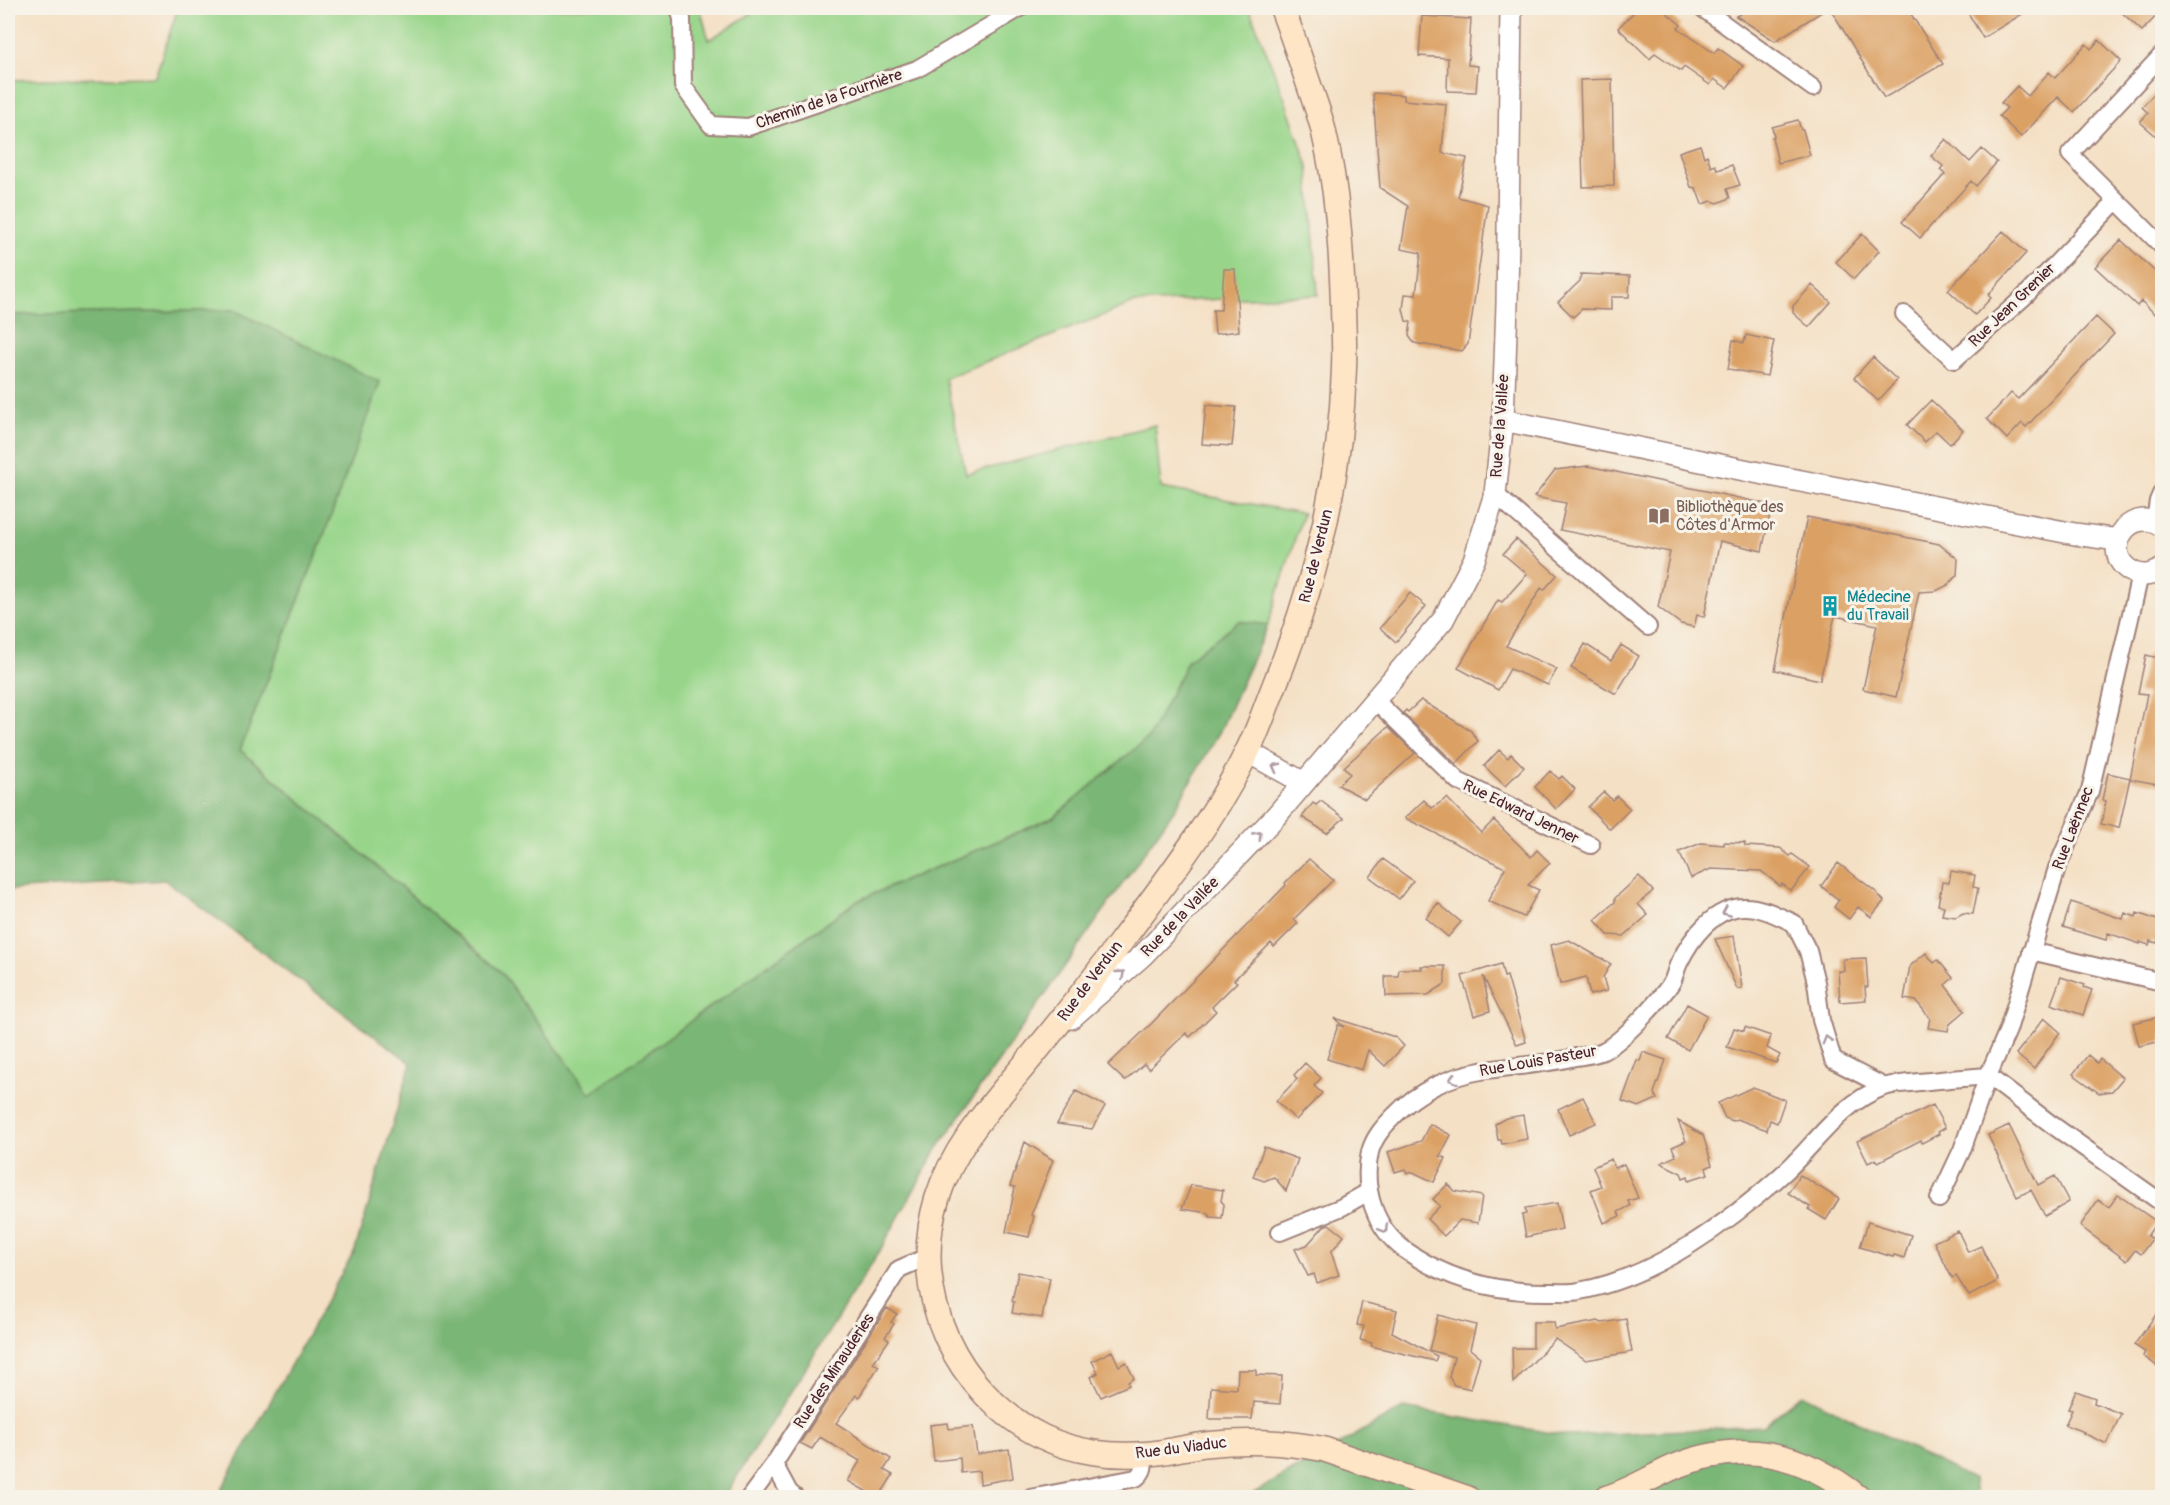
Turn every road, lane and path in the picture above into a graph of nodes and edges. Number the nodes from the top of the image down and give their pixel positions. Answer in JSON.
{"nodes":[{"id":1,"x":679,"y":8,"type":"edge"},
{"id":2,"x":1020,"y":8,"type":"edge"},
{"id":3,"x":1282,"y":8,"type":"edge"},
{"id":4,"x":1511,"y":8,"type":"edge"},
{"id":5,"x":1702,"y":8,"type":"edge"},
{"id":6,"x":2163,"y":55,"type":"edge"},
{"id":7,"x":1813,"y":88,"type":"dead end"},
{"id":8,"x":2116,"y":201,"type":"junction"},
{"id":9,"x":2163,"y":246,"type":"edge"},
{"id":10,"x":1904,"y":314,"type":"dead end"},
{"id":11,"x":1503,"y":420,"type":"junction"},
{"id":12,"x":2163,"y":492,"type":"edge"},
{"id":13,"x":1495,"y":494,"type":"junction"},
{"id":14,"x":2158,"y":524,"type":"edge"},
{"id":15,"x":2118,"y":540,"type":"junction"},
{"id":16,"x":2163,"y":569,"type":"edge"},
{"id":17,"x":2140,"y":575,"type":"junction"},
{"id":18,"x":1648,"y":627,"type":"dead end"},
{"id":19,"x":1376,"y":701,"type":"junction"},
{"id":20,"x":1248,"y":752,"type":"junction"},
{"id":21,"x":1304,"y":783,"type":"junction"},
{"id":22,"x":1591,"y":845,"type":"dead end"},
{"id":23,"x":2031,"y":951,"type":"junction"},
{"id":24,"x":2163,"y":982,"type":"edge"},
{"id":25,"x":1046,"y":1040,"type":"junction"},
{"id":26,"x":1988,"y":1076,"type":"junction"},
{"id":27,"x":1885,"y":1087,"type":"junction"},
{"id":28,"x":1368,"y":1192,"type":"junction"},
{"id":29,"x":1939,"y":1199,"type":"dead end"},
{"id":30,"x":2163,"y":1203,"type":"edge"},
{"id":31,"x":1280,"y":1232,"type":"dead end"},
{"id":32,"x":927,"y":1257,"type":"junction"},
{"id":33,"x":1143,"y":1455,"type":"junction"},
{"id":34,"x":774,"y":1464,"type":"junction"},
{"id":35,"x":749,"y":1497,"type":"edge"},
{"id":36,"x":796,"y":1497,"type":"edge"},
{"id":37,"x":1030,"y":1497,"type":"edge"},
{"id":38,"x":1467,"y":1497,"type":"edge"},
{"id":39,"x":1606,"y":1497,"type":"edge"},
{"id":40,"x":1859,"y":1497,"type":"edge"}],
"edges":[{"from":1,"to":2,"type":"street","name":"Chemin de la Fournière"},
{"from":3,"to":20,"type":"main road","name":"Rue de Verdun"},
{"from":4,"to":11,"type":"street","name":"Rue de la Vallée"},
{"from":5,"to":7,"type":"street"},
{"from":6,"to":8,"type":"street"},
{"from":8,"to":9,"type":"street"},
{"from":8,"to":10,"type":"street","name":"Rue Jean Grenier"},
{"from":11,"to":13,"type":"street","name":"Rue de la Vallée"},
{"from":11,"to":15,"type":"street"},
{"from":12,"to":14,"type":"street"},
{"from":13,"to":18,"type":"street"},
{"from":13,"to":19,"type":"street","name":"Rue de la Vallée"},
{"from":14,"to":15,"type":"street"},
{"from":15,"to":17,"type":"street"},
{"from":16,"to":17,"type":"street"},
{"from":17,"to":23,"type":"street","name":"Rue Laënnec"},
{"from":19,"to":21,"type":"street","name":"Rue de la Vallée"},
{"from":19,"to":22,"type":"street","name":"Rue Edward Jenner"},
{"from":21,"to":20,"type":"street","one_way":true},
{"from":20,"to":25,"type":"main road","name":"Rue de Verdun"},
{"from":25,"to":21,"type":"street","name":"Rue de la Vallée","one_way":true},
{"from":23,"to":24,"type":"street"},
{"from":23,"to":26,"type":"street","name":"Rue Laënnec"},
{"from":25,"to":32,"type":"main road","name":"Rue du Viaduc"},
{"from":26,"to":27,"type":"street","name":"Rue Louis Pasteur"},
{"from":26,"to":29,"type":"street","name":"Rue Laënnec"},
{"from":26,"to":30,"type":"street"},
{"from":28,"to":27,"type":"street","name":"Rue Louis Pasteur","one_way":true},
{"from":27,"to":28,"type":"street","name":"Rue Louis Pasteur","one_way":true},
{"from":28,"to":31,"type":"street"},
{"from":32,"to":33,"type":"main road","name":"Rue du Viaduc"},
{"from":32,"to":34,"type":"street","name":"Rue des Minauderies"},
{"from":33,"to":37,"type":"street"},
{"from":33,"to":38,"type":"main road","name":"Rue du Viaduc"},
{"from":34,"to":35,"type":"street","name":"Rue des Minauderies"},
{"from":34,"to":36,"type":"street"},
{"from":39,"to":40,"type":"main road"}]}
